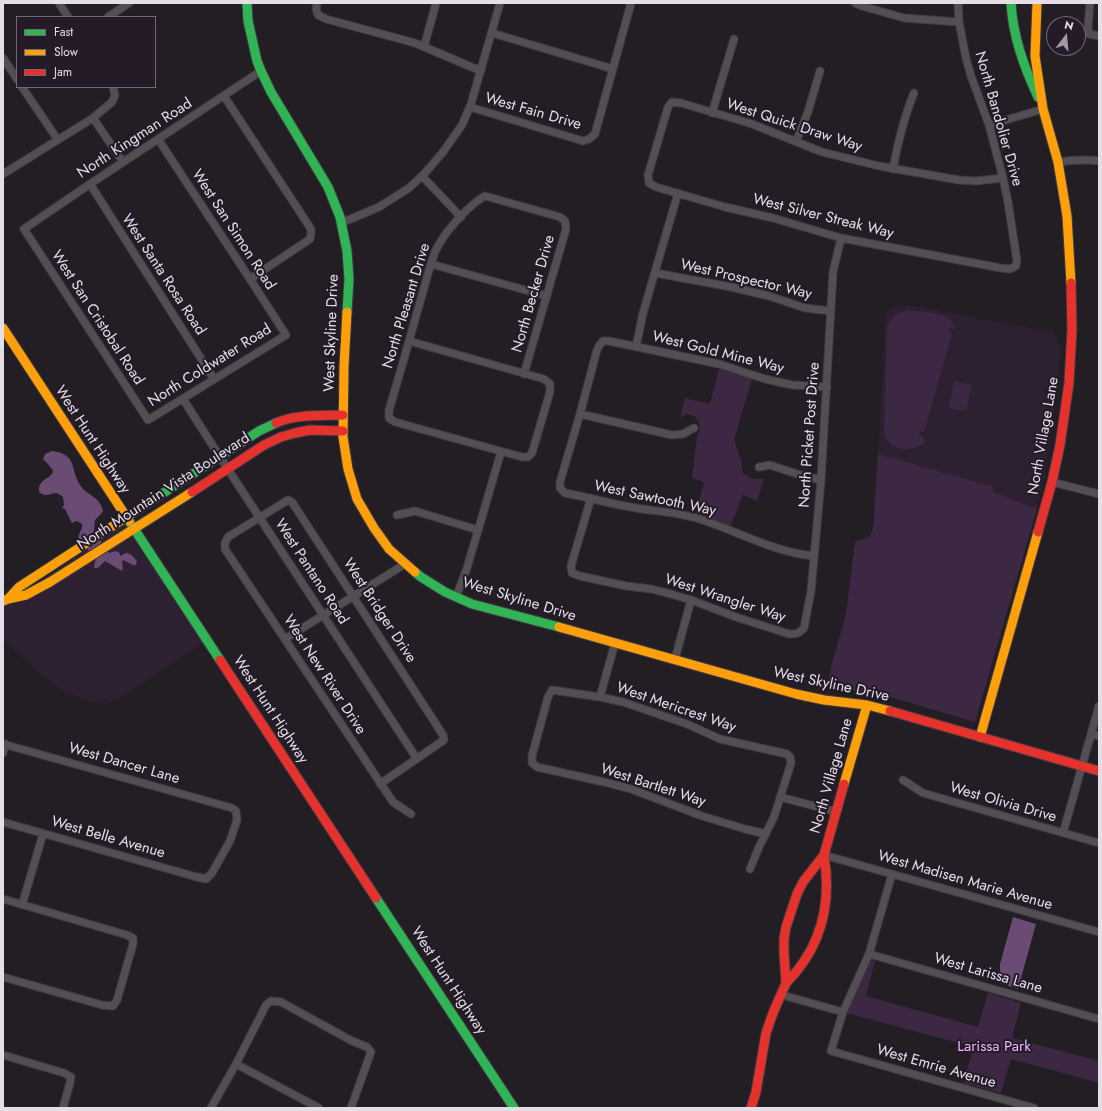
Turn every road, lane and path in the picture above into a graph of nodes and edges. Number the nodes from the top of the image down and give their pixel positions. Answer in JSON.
{"nodes":[{"id":1,"x":59,"y":3,"type":"edge"},
{"id":2,"x":129,"y":3,"type":"edge"},
{"id":3,"x":247,"y":3,"type":"edge"},
{"id":4,"x":317,"y":3,"type":"edge"},
{"id":5,"x":436,"y":3,"type":"edge"},
{"id":6,"x":500,"y":3,"type":"edge"},
{"id":7,"x":631,"y":3,"type":"edge"},
{"id":8,"x":855,"y":3,"type":"edge"},
{"id":9,"x":958,"y":3,"type":"edge"},
{"id":10,"x":1011,"y":3,"type":"edge"},
{"id":11,"x":1037,"y":3,"type":"edge"},
{"id":12,"x":1090,"y":3,"type":"edge"},
{"id":13,"x":67,"y":16,"type":"edge"},
{"id":14,"x":110,"y":16,"type":"edge"},
{"id":15,"x":959,"y":22,"type":"junction"},
{"id":16,"x":492,"y":33,"type":"junction"},
{"id":17,"x":1099,"y":36,"type":"edge"},
{"id":18,"x":734,"y":39,"type":"dead end"},
{"id":19,"x":424,"y":47,"type":"junction"},
{"id":20,"x":3,"y":58,"type":"edge"},
{"id":21,"x":613,"y":69,"type":"junction"},
{"id":22,"x":261,"y":71,"type":"junction"},
{"id":23,"x":481,"y":71,"type":"junction"},
{"id":24,"x":820,"y":71,"type":"dead end"},
{"id":25,"x":16,"y":78,"type":"edge"},
{"id":26,"x":23,"y":88,"type":"edge"},
{"id":27,"x":113,"y":88,"type":"edge"},
{"id":28,"x":914,"y":93,"type":"dead end"},
{"id":29,"x":224,"y":96,"type":"junction"},
{"id":30,"x":470,"y":107,"type":"junction"},
{"id":31,"x":1043,"y":109,"type":"junction"},
{"id":32,"x":712,"y":113,"type":"junction"},
{"id":33,"x":93,"y":118,"type":"junction"},
{"id":34,"x":989,"y":125,"type":"junction"},
{"id":35,"x":158,"y":139,"type":"junction"},
{"id":36,"x":58,"y":140,"type":"junction"},
{"id":37,"x":796,"y":142,"type":"junction"},
{"id":38,"x":1099,"y":161,"type":"edge"},
{"id":39,"x":123,"y":162,"type":"junction"},
{"id":40,"x":1058,"y":162,"type":"junction"},
{"id":41,"x":893,"y":169,"type":"junction"},
{"id":42,"x":3,"y":174,"type":"edge"},
{"id":43,"x":422,"y":176,"type":"junction"},
{"id":44,"x":1003,"y":178,"type":"junction"},
{"id":45,"x":649,"y":183,"type":"joint"},
{"id":46,"x":90,"y":184,"type":"junction"},
{"id":47,"x":678,"y":193,"type":"junction"},
{"id":48,"x":461,"y":217,"type":"junction"},
{"id":49,"x":565,"y":221,"type":"joint"},
{"id":50,"x":341,"y":223,"type":"junction"},
{"id":51,"x":24,"y":229,"type":"joint"},
{"id":52,"x":841,"y":238,"type":"junction"},
{"id":53,"x":431,"y":264,"type":"junction"},
{"id":54,"x":1016,"y":266,"type":"joint"},
{"id":55,"x":655,"y":272,"type":"junction"},
{"id":56,"x":250,"y":279,"type":"junction"},
{"id":57,"x":547,"y":296,"type":"junction"},
{"id":58,"x":831,"y":311,"type":"junction"},
{"id":59,"x":3,"y":328,"type":"edge"},
{"id":60,"x":286,"y":335,"type":"joint"},
{"id":61,"x":409,"y":341,"type":"junction"},
{"id":62,"x":636,"y":347,"type":"junction"},
{"id":63,"x":524,"y":374,"type":"junction"},
{"id":64,"x":214,"y":379,"type":"junction"},
{"id":65,"x":827,"y":387,"type":"junction"},
{"id":66,"x":183,"y":399,"type":"junction"},
{"id":67,"x":580,"y":414,"type":"junction"},
{"id":68,"x":343,"y":415,"type":"junction"},
{"id":69,"x":148,"y":420,"type":"joint"},
{"id":70,"x":694,"y":428,"type":"dead end"},
{"id":71,"x":343,"y":431,"type":"junction"},
{"id":72,"x":501,"y":452,"type":"junction"},
{"id":73,"x":220,"y":457,"type":"junction"},
{"id":74,"x":759,"y":467,"type":"dead end"},
{"id":75,"x":227,"y":468,"type":"junction"},
{"id":76,"x":820,"y":480,"type":"junction"},
{"id":77,"x":1052,"y":482,"type":"junction"},
{"id":78,"x":1099,"y":494,"type":"edge"},
{"id":79,"x":591,"y":498,"type":"junction"},
{"id":80,"x":397,"y":515,"type":"dead end"},
{"id":81,"x":259,"y":517,"type":"junction"},
{"id":82,"x":127,"y":518,"type":"junction"},
{"id":83,"x":134,"y":529,"type":"junction"},
{"id":84,"x":478,"y":530,"type":"junction"},
{"id":85,"x":814,"y":556,"type":"junction"},
{"id":86,"x":406,"y":564,"type":"junction"},
{"id":87,"x":354,"y":596,"type":"junction"},
{"id":88,"x":456,"y":597,"type":"junction"},
{"id":89,"x":5,"y":600,"type":"edge"},
{"id":90,"x":691,"y":600,"type":"junction"},
{"id":91,"x":323,"y":615,"type":"junction"},
{"id":92,"x":800,"y":632,"type":"joint"},
{"id":93,"x":285,"y":639,"type":"junction"},
{"id":94,"x":615,"y":643,"type":"junction"},
{"id":95,"x":675,"y":659,"type":"junction"},
{"id":96,"x":600,"y":697,"type":"junction"},
{"id":97,"x":867,"y":705,"type":"junction"},
{"id":98,"x":1099,"y":706,"type":"edge"},
{"id":99,"x":1091,"y":734,"type":"junction"},
{"id":100,"x":1099,"y":736,"type":"edge"},
{"id":101,"x":980,"y":737,"type":"junction"},
{"id":102,"x":4,"y":744,"type":"edge"},
{"id":103,"x":3,"y":753,"type":"edge"},
{"id":104,"x":417,"y":759,"type":"junction"},
{"id":105,"x":532,"y":763,"type":"joint"},
{"id":106,"x":1082,"y":766,"type":"junction"},
{"id":107,"x":1099,"y":771,"type":"edge"},
{"id":108,"x":903,"y":780,"type":"dead end"},
{"id":109,"x":380,"y":784,"type":"junction"},
{"id":110,"x":780,"y":797,"type":"junction"},
{"id":111,"x":836,"y":812,"type":"junction"},
{"id":112,"x":411,"y":814,"type":"dead end"},
{"id":113,"x":3,"y":822,"type":"edge"},
{"id":114,"x":1064,"y":833,"type":"junction"},
{"id":115,"x":43,"y":834,"type":"junction"},
{"id":116,"x":766,"y":834,"type":"junction"},
{"id":117,"x":1099,"y":843,"type":"edge"},
{"id":118,"x":824,"y":854,"type":"junction"},
{"id":119,"x":750,"y":869,"type":"dead end"},
{"id":120,"x":892,"y":874,"type":"junction"},
{"id":121,"x":206,"y":879,"type":"joint"},
{"id":122,"x":3,"y":899,"type":"edge"},
{"id":123,"x":22,"y":905,"type":"junction"},
{"id":124,"x":1099,"y":932,"type":"edge"},
{"id":125,"x":869,"y":954,"type":"junction"},
{"id":126,"x":3,"y":977,"type":"edge"},
{"id":127,"x":786,"y":984,"type":"junction"},
{"id":128,"x":782,"y":995,"type":"junction"},
{"id":129,"x":843,"y":1012,"type":"junction"},
{"id":130,"x":1099,"y":1019,"type":"edge"},
{"id":131,"x":3,"y":1056,"type":"edge"},
{"id":132,"x":236,"y":1064,"type":"junction"},
{"id":133,"x":63,"y":1108,"type":"edge"},
{"id":134,"x":211,"y":1108,"type":"edge"},
{"id":135,"x":319,"y":1108,"type":"edge"},
{"id":136,"x":352,"y":1108,"type":"edge"},
{"id":137,"x":514,"y":1108,"type":"edge"},
{"id":138,"x":751,"y":1108,"type":"edge"},
{"id":139,"x":1034,"y":1108,"type":"edge"}],
"edges":[{"from":1,"to":13,"type":"street"},
{"from":2,"to":14,"type":"street"},
{"from":3,"to":22,"type":"street","name":"West Skyline Drive"},
{"from":4,"to":19,"type":"street"},
{"from":5,"to":19,"type":"street"},
{"from":6,"to":16,"type":"street"},
{"from":7,"to":21,"type":"street"},
{"from":8,"to":15,"type":"street"},
{"from":9,"to":15,"type":"street","name":"North Bandolier Drive"},
{"from":10,"to":31,"type":"street","name":"North Village Lane"},
{"from":11,"to":31,"type":"street","name":"North Village Lane"},
{"from":12,"to":17,"type":"street"},
{"from":15,"to":34,"type":"street","name":"North Bandolier Drive"},
{"from":16,"to":21,"type":"street"},
{"from":16,"to":23,"type":"street"},
{"from":18,"to":32,"type":"street"},
{"from":19,"to":23,"type":"street"},
{"from":20,"to":25,"type":"street"},
{"from":21,"to":30,"type":"street","name":"West Fain Drive"},
{"from":22,"to":29,"type":"street","name":"North Kingman Road"},
{"from":22,"to":50,"type":"street","name":"West Skyline Drive"},
{"from":23,"to":30,"type":"street"},
{"from":24,"to":37,"type":"street"},
{"from":26,"to":36,"type":"street"},
{"from":27,"to":33,"type":"street"},
{"from":28,"to":41,"type":"street"},
{"from":29,"to":35,"type":"street","name":"North Kingman Road"},
{"from":29,"to":56,"type":"street"},
{"from":30,"to":43,"type":"street"},
{"from":31,"to":34,"type":"street"},
{"from":31,"to":40,"type":"street","name":"North Village Lane"},
{"from":32,"to":37,"type":"street","name":"West Quick Draw Way"},
{"from":32,"to":45,"type":"street","name":"West Quick Draw Way"},
{"from":33,"to":36,"type":"street"},
{"from":33,"to":39,"type":"street"},
{"from":34,"to":44,"type":"street","name":"North Bandolier Drive"},
{"from":35,"to":39,"type":"street","name":"North Kingman Road"},
{"from":35,"to":56,"type":"street","name":"West San Simon Road"},
{"from":36,"to":42,"type":"street"},
{"from":37,"to":41,"type":"street","name":"West Quick Draw Way"},
{"from":38,"to":40,"type":"street"},
{"from":39,"to":46,"type":"street","name":"North Kingman Road"},
{"from":40,"to":77,"type":"street","name":"North Village Lane"},
{"from":41,"to":44,"type":"street","name":"West Quick Draw Way"},
{"from":43,"to":48,"type":"street"},
{"from":43,"to":50,"type":"street"},
{"from":44,"to":54,"type":"street","name":"North Bandolier Drive"},
{"from":45,"to":47,"type":"street","name":"West Silver Streak Way"},
{"from":46,"to":51,"type":"street","name":"North Kingman Road"},
{"from":46,"to":64,"type":"street","name":"West Santa Rosa Road"},
{"from":47,"to":52,"type":"street","name":"West Silver Streak Way"},
{"from":47,"to":55,"type":"street"},
{"from":48,"to":49,"type":"street","name":"North Pleasant Drive"},
{"from":48,"to":53,"type":"street","name":"North Pleasant Drive"},
{"from":49,"to":57,"type":"street","name":"North Becker Drive"},
{"from":50,"to":68,"type":"street","name":"West Skyline Drive"},
{"from":51,"to":69,"type":"street","name":"West San Cristobal Road"},
{"from":52,"to":54,"type":"street","name":"West Silver Streak Way"},
{"from":52,"to":58,"type":"street","name":"North Picket Post Drive"},
{"from":53,"to":57,"type":"street"},
{"from":53,"to":61,"type":"street","name":"North Pleasant Drive"},
{"from":55,"to":58,"type":"street","name":"West Prospector Way"},
{"from":55,"to":62,"type":"street"},
{"from":56,"to":60,"type":"street","name":"West San Simon Road"},
{"from":57,"to":63,"type":"street","name":"North Becker Drive"},
{"from":58,"to":65,"type":"street","name":"North Picket Post Drive"},
{"from":59,"to":82,"type":"street","name":"West Hunt Highway"},
{"from":60,"to":64,"type":"street","name":"North Coldwater Road"},
{"from":61,"to":63,"type":"street"},
{"from":61,"to":72,"type":"street","name":"North Pleasant Drive"},
{"from":62,"to":65,"type":"street","name":"West Gold Mine Way"},
{"from":62,"to":67,"type":"street","name":"West Gold Mine Way"},
{"from":63,"to":72,"type":"street"},
{"from":64,"to":66,"type":"street","name":"North Coldwater Road"},
{"from":65,"to":76,"type":"street","name":"North Picket Post Drive"},
{"from":66,"to":69,"type":"street","name":"North Coldwater Road"},
{"from":66,"to":73,"type":"street","name":"West Pantano Road"},
{"from":67,"to":70,"type":"street"},
{"from":67,"to":79,"type":"street","name":"West Sawtooth Way"},
{"from":68,"to":71,"type":"street","name":"West Skyline Drive"},
{"from":68,"to":73,"type":"street","name":"North Mountain Vista Boulevard"},
{"from":71,"to":75,"type":"street","name":"North Mountain Vista Boulevard"},
{"from":71,"to":86,"type":"street","name":"West Skyline Drive"},
{"from":72,"to":84,"type":"street"},
{"from":73,"to":75,"type":"street","name":"West Pantano Road"},
{"from":73,"to":82,"type":"street","name":"North Mountain Vista Boulevard"},
{"from":74,"to":76,"type":"street"},
{"from":75,"to":81,"type":"street","name":"West Pantano Road"},
{"from":75,"to":83,"type":"street","name":"North Mountain Vista Boulevard"},
{"from":76,"to":85,"type":"street","name":"North Picket Post Drive"},
{"from":77,"to":78,"type":"street"},
{"from":77,"to":101,"type":"street","name":"North Village Lane"},
{"from":79,"to":85,"type":"street","name":"West Sawtooth Way"},
{"from":79,"to":90,"type":"street","name":"West Wrangler Way"},
{"from":80,"to":84,"type":"street"},
{"from":81,"to":87,"type":"street","name":"West Bridger Drive"},
{"from":81,"to":91,"type":"street","name":"West Pantano Road"},
{"from":81,"to":93,"type":"street","name":"West New River Drive"},
{"from":82,"to":83,"type":"street","name":"West Hunt Highway"},
{"from":82,"to":89,"type":"street","name":"North Mountain Vista Boulevard"},
{"from":83,"to":89,"type":"street","name":"North Mountain Vista Boulevard"},
{"from":83,"to":137,"type":"street","name":"West Hunt Highway"},
{"from":84,"to":88,"type":"street"},
{"from":85,"to":92,"type":"street","name":"North Picket Post Drive"},
{"from":86,"to":87,"type":"street"},
{"from":86,"to":88,"type":"street","name":"West Skyline Drive"},
{"from":87,"to":91,"type":"street"},
{"from":87,"to":104,"type":"street","name":"West Bridger Drive"},
{"from":88,"to":94,"type":"street","name":"West Skyline Drive"},
{"from":90,"to":92,"type":"street","name":"West Wrangler Way"},
{"from":90,"to":95,"type":"street"},
{"from":91,"to":93,"type":"street"},
{"from":91,"to":104,"type":"street","name":"West Pantano Road"},
{"from":93,"to":109,"type":"street","name":"West New River Drive"},
{"from":94,"to":95,"type":"street","name":"West Skyline Drive"},
{"from":94,"to":96,"type":"street"},
{"from":95,"to":97,"type":"street","name":"West Skyline Drive"},
{"from":96,"to":105,"type":"street","name":"West Mericrest Way"},
{"from":96,"to":110,"type":"street","name":"West Mericrest Way"},
{"from":97,"to":101,"type":"street","name":"West Skyline Drive"},
{"from":97,"to":111,"type":"street","name":"North Village Lane"},
{"from":98,"to":99,"type":"street"},
{"from":99,"to":100,"type":"street"},
{"from":99,"to":106,"type":"street"},
{"from":101,"to":106,"type":"street","name":"West Skyline Drive"},
{"from":102,"to":103,"type":"street"},
{"from":102,"to":121,"type":"street","name":"West Dancer Lane"},
{"from":104,"to":109,"type":"street"},
{"from":105,"to":116,"type":"street","name":"West Bartlett Way"},
{"from":106,"to":107,"type":"street","name":"West Skyline Drive"},
{"from":106,"to":114,"type":"street"},
{"from":108,"to":114,"type":"street","name":"West Olivia Drive"},
{"from":109,"to":112,"type":"street","name":"West New River Drive"},
{"from":110,"to":111,"type":"street"},
{"from":110,"to":116,"type":"street"},
{"from":111,"to":118,"type":"street","name":"North Village Lane"},
{"from":113,"to":115,"type":"street","name":"West Belle Avenue"},
{"from":114,"to":117,"type":"street","name":"West Olivia Drive"},
{"from":115,"to":121,"type":"street","name":"West Belle Avenue"},
{"from":115,"to":123,"type":"street"},
{"from":116,"to":119,"type":"street"},
{"from":118,"to":120,"type":"street","name":"West Madisen Marie Avenue"},
{"from":118,"to":127,"type":"street","name":"North Village Lane"},
{"from":118,"to":127,"type":"street","name":"North Village Lane"},
{"from":120,"to":124,"type":"street","name":"West Madisen Marie Avenue"},
{"from":120,"to":125,"type":"street"},
{"from":122,"to":123,"type":"street"},
{"from":123,"to":126,"type":"street"},
{"from":125,"to":129,"type":"street"},
{"from":125,"to":130,"type":"street","name":"West Larissa Lane"},
{"from":127,"to":128,"type":"street","name":"North Village Lane"},
{"from":128,"to":129,"type":"street"},
{"from":128,"to":138,"type":"street","name":"North Village Lane"},
{"from":129,"to":139,"type":"street","name":"West Emrie Avenue"},
{"from":131,"to":133,"type":"street"},
{"from":132,"to":134,"type":"street"},
{"from":132,"to":135,"type":"street"},
{"from":132,"to":136,"type":"street"}]}
